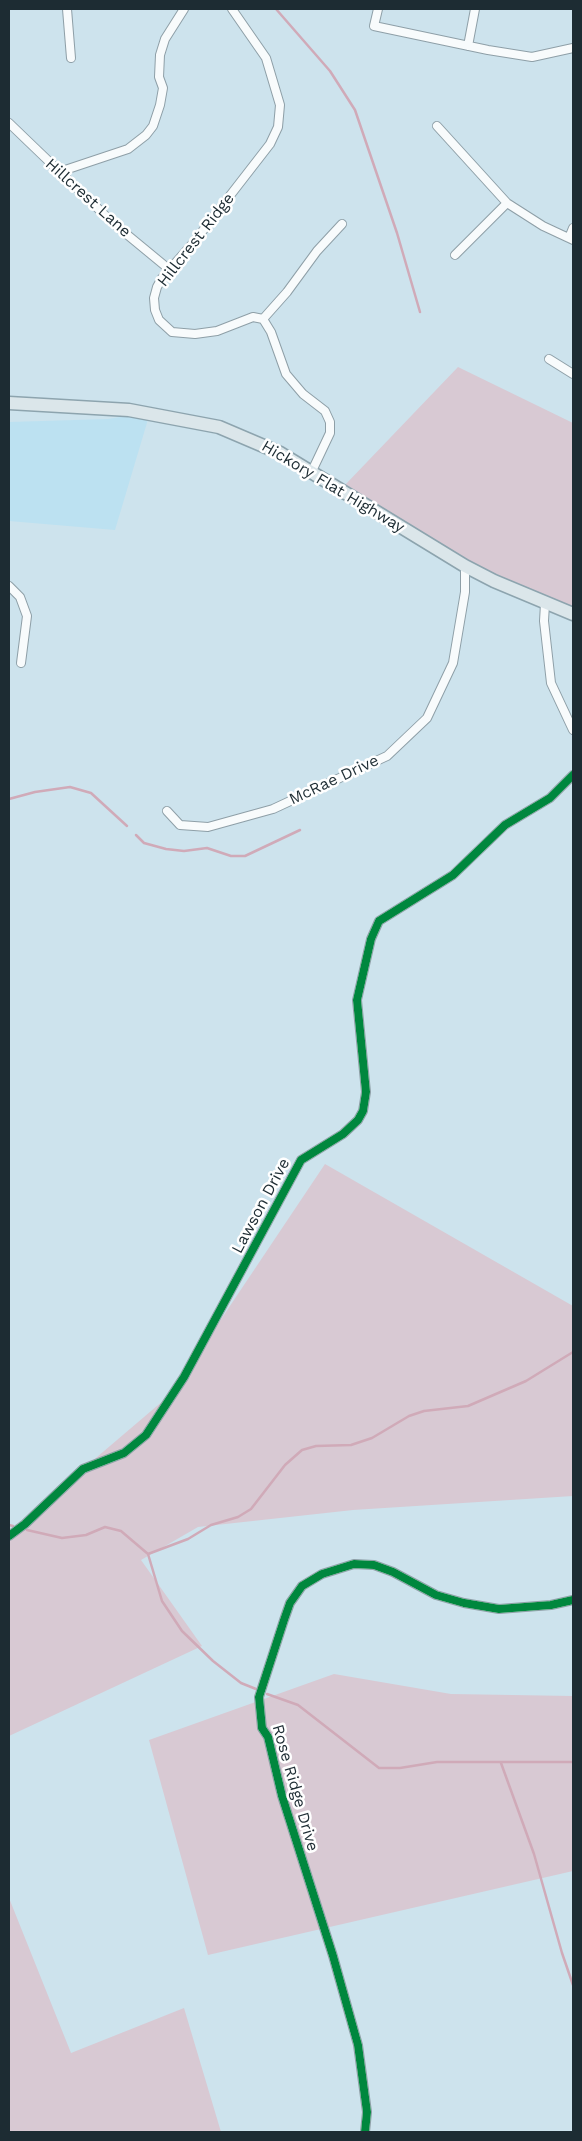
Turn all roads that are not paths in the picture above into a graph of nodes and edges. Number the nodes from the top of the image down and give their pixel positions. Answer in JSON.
{"nodes":[{"id":1,"x":67,"y":9,"type":"edge"},
{"id":2,"x":184,"y":9,"type":"edge"},
{"id":3,"x":232,"y":9,"type":"edge"},
{"id":4,"x":378,"y":9,"type":"edge"},
{"id":5,"x":475,"y":9,"type":"edge"},
{"id":6,"x":468,"y":46,"type":"junction"},
{"id":7,"x":573,"y":48,"type":"edge"},
{"id":8,"x":71,"y":58,"type":"dead end"},
{"id":9,"x":9,"y":123,"type":"edge"},
{"id":10,"x":437,"y":126,"type":"dead end"},
{"id":11,"x":59,"y":172,"type":"junction"},
{"id":12,"x":507,"y":203,"type":"junction"},
{"id":13,"x":342,"y":224,"type":"dead end"},
{"id":14,"x":573,"y":228,"type":"edge"},
{"id":15,"x":571,"y":239,"type":"edge"},
{"id":16,"x":455,"y":255,"type":"dead end"},
{"id":17,"x":170,"y":270,"type":"junction"},
{"id":18,"x":263,"y":320,"type":"junction"},
{"id":19,"x":549,"y":359,"type":"dead end"},
{"id":20,"x":573,"y":374,"type":"edge"},
{"id":21,"x":9,"y":403,"type":"edge"},
{"id":22,"x":78,"y":408,"type":"junction"},
{"id":23,"x":9,"y":411,"type":"edge"},
{"id":24,"x":312,"y":471,"type":"junction"},
{"id":25,"x":465,"y":566,"type":"junction"},
{"id":26,"x":9,"y":586,"type":"edge"},
{"id":27,"x":545,"y":604,"type":"junction"},
{"id":28,"x":573,"y":614,"type":"edge"},
{"id":29,"x":21,"y":662,"type":"dead end"},
{"id":30,"x":573,"y":730,"type":"edge"},
{"id":31,"x":573,"y":775,"type":"edge"},
{"id":32,"x":167,"y":811,"type":"dead end"},
{"id":33,"x":9,"y":1536,"type":"edge"},
{"id":34,"x":573,"y":1600,"type":"edge"},
{"id":35,"x":365,"y":2132,"type":"edge"}],
"edges":[{"from":1,"to":8,"type":"street"},
{"from":2,"to":11,"type":"street"},
{"from":3,"to":17,"type":"street","name":"Hillcrest Ridge"},
{"from":4,"to":6,"type":"street"},
{"from":5,"to":6,"type":"street"},
{"from":6,"to":7,"type":"street"},
{"from":9,"to":11,"type":"street","name":"Hillcrest Lane"},
{"from":10,"to":12,"type":"street"},
{"from":11,"to":17,"type":"street","name":"Hillcrest Lane"},
{"from":12,"to":15,"type":"street"},
{"from":12,"to":16,"type":"street"},
{"from":13,"to":18,"type":"street"},
{"from":14,"to":15,"type":"street"},
{"from":17,"to":18,"type":"street","name":"Hillcrest Ridge"},
{"from":18,"to":24,"type":"street"},
{"from":19,"to":20,"type":"street"},
{"from":21,"to":22,"type":"main road","name":"Hickory Flat Highway"},
{"from":22,"to":23,"type":"main road","name":"Hickory Flat Highway"},
{"from":22,"to":24,"type":"main road","name":"Hickory Flat Highway"},
{"from":24,"to":25,"type":"main road","name":"Hickory Flat Highway"},
{"from":25,"to":27,"type":"main road","name":"Hickory Flat Highway"},
{"from":25,"to":32,"type":"street","name":"McRae Drive"},
{"from":26,"to":29,"type":"street"},
{"from":27,"to":28,"type":"main road","name":"Hickory Flat Highway"},
{"from":27,"to":30,"type":"street"},
{"from":31,"to":33,"type":"street","name":"Lawson Drive"},
{"from":34,"to":35,"type":"street","name":"Rose Ridge Drive"}]}
